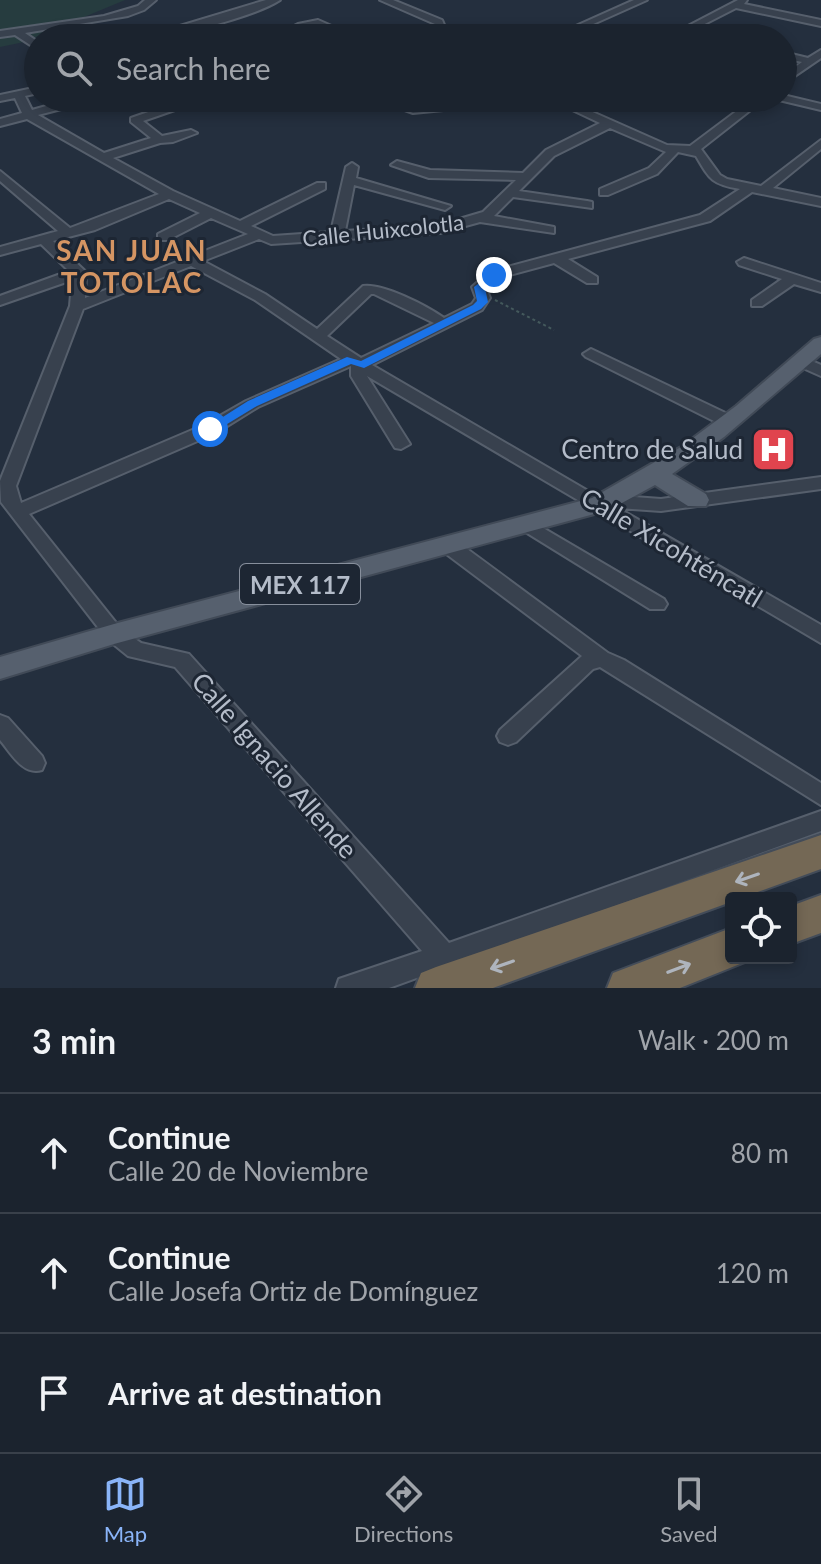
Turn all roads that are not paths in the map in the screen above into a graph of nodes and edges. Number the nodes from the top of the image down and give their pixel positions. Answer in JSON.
{"nodes":[{"id":1,"x":151,"y":0,"type":"edge"},
{"id":2,"x":275,"y":0,"type":"edge"},
{"id":3,"x":385,"y":0,"type":"edge"},
{"id":4,"x":642,"y":0,"type":"edge"},
{"id":5,"x":745,"y":0,"type":"edge"},
{"id":6,"x":735,"y":5,"type":"junction"},
{"id":7,"x":821,"y":23,"type":"edge"},
{"id":8,"x":75,"y":24,"type":"edge"},
{"id":9,"x":198,"y":24,"type":"edge"},
{"id":10,"x":439,"y":24,"type":"edge"},
{"id":11,"x":586,"y":24,"type":"edge"},
{"id":12,"x":698,"y":24,"type":"edge"},
{"id":13,"x":24,"y":30,"type":"edge"},
{"id":14,"x":16,"y":31,"type":"junction"},
{"id":15,"x":0,"y":34,"type":"edge"},
{"id":16,"x":24,"y":37,"type":"edge"},
{"id":17,"x":816,"y":58,"type":"edge"},
{"id":18,"x":797,"y":71,"type":"edge"},
{"id":19,"x":24,"y":93,"type":"edge"},
{"id":20,"x":19,"y":94,"type":"junction"},
{"id":21,"x":0,"y":98,"type":"edge"},
{"id":22,"x":797,"y":101,"type":"edge"},
{"id":23,"x":24,"y":104,"type":"edge"},
{"id":24,"x":821,"y":107,"type":"edge"},
{"id":25,"x":28,"y":112,"type":"edge"},
{"id":26,"x":38,"y":112,"type":"edge"},
{"id":27,"x":156,"y":112,"type":"edge"},
{"id":28,"x":582,"y":112,"type":"edge"},
{"id":29,"x":742,"y":112,"type":"edge"},
{"id":30,"x":29,"y":115,"type":"junction"},
{"id":31,"x":0,"y":123,"type":"edge"},
{"id":32,"x":608,"y":124,"type":"junction"},
{"id":33,"x":191,"y":133,"type":"dead end"},
{"id":34,"x":159,"y":139,"type":"junction"},
{"id":35,"x":821,"y":143,"type":"edge"},
{"id":36,"x":693,"y":150,"type":"junction"},
{"id":37,"x":673,"y":151,"type":"junction"},
{"id":38,"x":103,"y":157,"type":"junction"},
{"id":39,"x":397,"y":165,"type":"dead end"},
{"id":40,"x":0,"y":175,"type":"edge"},
{"id":41,"x":525,"y":177,"type":"junction"},
{"id":42,"x":321,"y":186,"type":"dead end"},
{"id":43,"x":754,"y":191,"type":"junction"},
{"id":44,"x":604,"y":192,"type":"dead end"},
{"id":45,"x":509,"y":193,"type":"junction"},
{"id":46,"x":169,"y":194,"type":"junction"},
{"id":47,"x":821,"y":202,"type":"edge"},
{"id":48,"x":587,"y":205,"type":"dead end"},
{"id":49,"x":445,"y":206,"type":"dead end"},
{"id":50,"x":210,"y":213,"type":"junction"},
{"id":51,"x":481,"y":218,"type":"junction"},
{"id":52,"x":239,"y":227,"type":"junction"},
{"id":53,"x":549,"y":230,"type":"dead end"},
{"id":54,"x":69,"y":234,"type":"junction"},
{"id":55,"x":163,"y":237,"type":"dead end"},
{"id":56,"x":263,"y":237,"type":"junction"},
{"id":57,"x":337,"y":237,"type":"junction"},
{"id":58,"x":44,"y":240,"type":"junction"},
{"id":59,"x":0,"y":251,"type":"edge"},
{"id":60,"x":554,"y":257,"type":"junction"},
{"id":61,"x":194,"y":262,"type":"junction"},
{"id":62,"x":744,"y":262,"type":"dead end"},
{"id":63,"x":79,"y":272,"type":"junction"},
{"id":64,"x":592,"y":280,"type":"dead end"},
{"id":65,"x":790,"y":280,"type":"junction"},
{"id":66,"x":821,"y":288,"type":"edge"},
{"id":67,"x":0,"y":301,"type":"edge"},
{"id":68,"x":757,"y":303,"type":"dead end"},
{"id":69,"x":77,"y":306,"type":"junction"},
{"id":70,"x":437,"y":319,"type":"dead end"},
{"id":71,"x":317,"y":337,"type":"junction"},
{"id":72,"x":821,"y":343,"type":"edge"},
{"id":73,"x":591,"y":354,"type":"dead end"},
{"id":74,"x":356,"y":363,"type":"junction"},
{"id":75,"x":810,"y":366,"type":"edge"},
{"id":76,"x":730,"y":422,"type":"junction"},
{"id":77,"x":401,"y":444,"type":"dead end"},
{"id":78,"x":659,"y":472,"type":"junction"},
{"id":79,"x":821,"y":483,"type":"edge"},
{"id":80,"x":697,"y":500,"type":"junction"},
{"id":81,"x":604,"y":502,"type":"junction"},
{"id":82,"x":9,"y":507,"type":"edge"},
{"id":83,"x":526,"y":524,"type":"junction"},
{"id":84,"x":448,"y":545,"type":"junction"},
{"id":85,"x":657,"y":604,"type":"dead end"},
{"id":86,"x":114,"y":634,"type":"junction"},
{"id":87,"x":821,"y":635,"type":"edge"},
{"id":88,"x":601,"y":659,"type":"junction"},
{"id":89,"x":0,"y":668,"type":"edge"},
{"id":90,"x":0,"y":724,"type":"edge"},
{"id":91,"x":508,"y":736,"type":"dead end"},
{"id":92,"x":34,"y":763,"type":"dead end"},
{"id":93,"x":821,"y":795,"type":"edge"},
{"id":94,"x":821,"y":821,"type":"edge"},
{"id":95,"x":821,"y":852,"type":"edge"},
{"id":96,"x":821,"y":914,"type":"edge"},
{"id":97,"x":797,"y":923,"type":"edge"},
{"id":98,"x":725,"y":950,"type":"edge"},
{"id":99,"x":440,"y":973,"type":"edge"},
{"id":100,"x":349,"y":988,"type":"edge"},
{"id":101,"x":628,"y":988,"type":"edge"}],
"edges":[{"from":1,"to":8,"type":"street"},
{"from":2,"to":9,"type":"street"},
{"from":3,"to":10,"type":"street"},
{"from":4,"to":11,"type":"street"},
{"from":5,"to":6,"type":"street"},
{"from":6,"to":7,"type":"street"},
{"from":6,"to":12,"type":"street"},
{"from":13,"to":14,"type":"street"},
{"from":14,"to":15,"type":"street"},
{"from":14,"to":16,"type":"street"},
{"from":17,"to":18,"type":"street"},
{"from":19,"to":20,"type":"street"},
{"from":20,"to":21,"type":"street"},
{"from":20,"to":23,"type":"street"},
{"from":22,"to":24,"type":"street"},
{"from":25,"to":30,"type":"street"},
{"from":26,"to":30,"type":"street"},
{"from":27,"to":34,"type":"street"},
{"from":28,"to":32,"type":"street"},
{"from":29,"to":36,"type":"street"},
{"from":30,"to":31,"type":"street"},
{"from":30,"to":38,"type":"street"},
{"from":32,"to":37,"type":"street"},
{"from":32,"to":41,"type":"street","name":"Calle Huixcolotla"},
{"from":33,"to":34,"type":"street"},
{"from":34,"to":38,"type":"street"},
{"from":35,"to":43,"type":"street"},
{"from":36,"to":37,"type":"street"},
{"from":36,"to":43,"type":"street"},
{"from":37,"to":44,"type":"street"},
{"from":38,"to":46,"type":"street"},
{"from":39,"to":41,"type":"street"},
{"from":40,"to":54,"type":"street"},
{"from":41,"to":45,"type":"street","name":"Calle Huixcolotla"},
{"from":42,"to":52,"type":"street"},
{"from":43,"to":47,"type":"street"},
{"from":43,"to":60,"type":"street"},
{"from":45,"to":48,"type":"street"},
{"from":45,"to":51,"type":"street","name":"Calle Huixcolotla"},
{"from":46,"to":50,"type":"street"},
{"from":46,"to":54,"type":"street"},
{"from":49,"to":57,"type":"street"},
{"from":50,"to":52,"type":"street"},
{"from":50,"to":55,"type":"street"},
{"from":51,"to":53,"type":"street"},
{"from":51,"to":57,"type":"street","name":"Calle Huixcolotla"},
{"from":52,"to":56,"type":"street"},
{"from":54,"to":58,"type":"street"},
{"from":56,"to":57,"type":"street","name":"Calle Huixcolotla"},
{"from":56,"to":61,"type":"street"},
{"from":58,"to":59,"type":"street"},
{"from":58,"to":63,"type":"street"},
{"from":60,"to":64,"type":"street"},
{"from":60,"to":74,"type":"street"},
{"from":61,"to":69,"type":"street"},
{"from":61,"to":71,"type":"street","name":"Calle Xicohténcatl"},
{"from":62,"to":65,"type":"street"},
{"from":63,"to":67,"type":"street"},
{"from":63,"to":69,"type":"street"},
{"from":65,"to":66,"type":"street"},
{"from":65,"to":68,"type":"street"},
{"from":69,"to":82,"type":"street"},
{"from":70,"to":71,"type":"street"},
{"from":71,"to":74,"type":"street","name":"Calle Xicohténcatl"},
{"from":72,"to":75,"type":"main road","number":"MEX 117"},
{"from":73,"to":76,"type":"street"},
{"from":74,"to":77,"type":"street"},
{"from":74,"to":81,"type":"street","name":"Calle Xicohténcatl"},
{"from":74,"to":82,"type":"street"},
{"from":75,"to":76,"type":"main road","number":"MEX 117"},
{"from":76,"to":78,"type":"main road","number":"MEX 117"},
{"from":78,"to":80,"type":"main road"},
{"from":78,"to":81,"type":"main road","number":"MEX 117"},
{"from":79,"to":80,"type":"street"},
{"from":80,"to":81,"type":"street"},
{"from":81,"to":83,"type":"main road","number":"MEX 117"},
{"from":81,"to":87,"type":"street","name":"Calle Xicohténcatl"},
{"from":82,"to":86,"type":"street","name":"Calle Ignacio Allende"},
{"from":83,"to":84,"type":"main road","number":"MEX 117"},
{"from":83,"to":85,"type":"street"},
{"from":84,"to":86,"type":"main road","number":"MEX 117"},
{"from":84,"to":88,"type":"street"},
{"from":86,"to":89,"type":"main road","number":"MEX 117"},
{"from":86,"to":99,"type":"street","name":"Calle Ignacio Allende"},
{"from":88,"to":91,"type":"street"},
{"from":88,"to":93,"type":"street"},
{"from":90,"to":92,"type":"street"},
{"from":94,"to":99,"type":"street"},
{"from":95,"to":99,"type":"highway","one_way":true},
{"from":96,"to":97,"type":"highway"},
{"from":101,"to":98,"type":"highway","one_way":true},
{"from":99,"to":100,"type":"street"}]}
